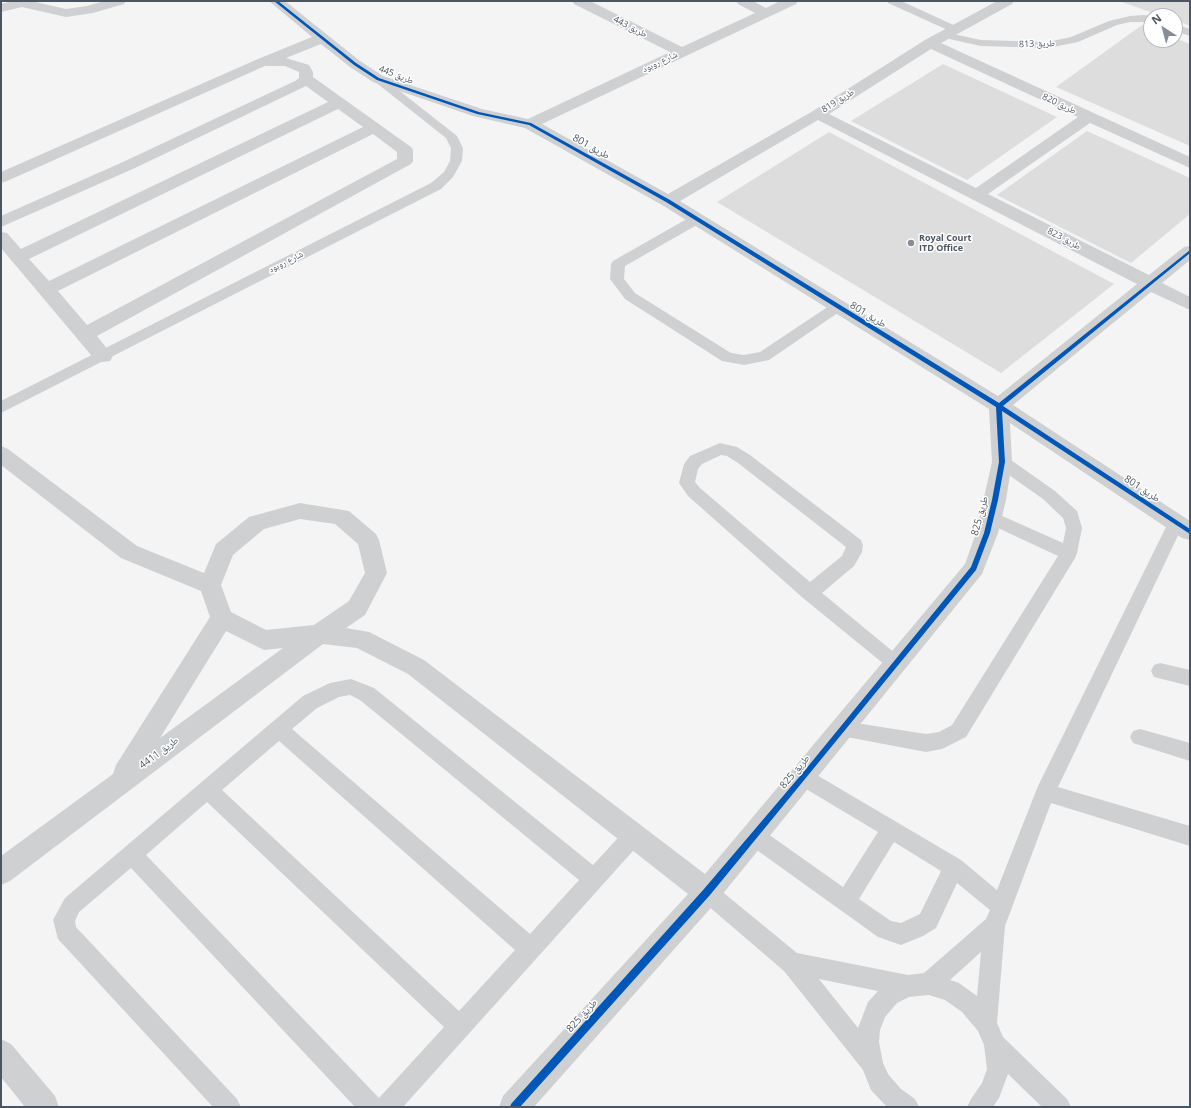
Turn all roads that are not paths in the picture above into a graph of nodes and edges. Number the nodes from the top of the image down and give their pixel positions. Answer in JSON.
{"nodes":[{"id":1,"x":119,"y":1,"type":"edge"},
{"id":2,"x":579,"y":1,"type":"edge"},
{"id":3,"x":743,"y":1,"type":"edge"},
{"id":4,"x":791,"y":1,"type":"edge"},
{"id":5,"x":892,"y":1,"type":"edge"},
{"id":6,"x":1007,"y":1,"type":"edge"},
{"id":7,"x":287,"y":4,"type":"edge"},
{"id":8,"x":1,"y":8,"type":"edge"},
{"id":9,"x":765,"y":13,"type":"junction"},
{"id":10,"x":1143,"y":18,"type":"edge"},
{"id":11,"x":949,"y":32,"type":"junction"},
{"id":12,"x":322,"y":38,"type":"junction"},
{"id":13,"x":930,"y":43,"type":"junction"},
{"id":14,"x":681,"y":52,"type":"junction"},
{"id":15,"x":263,"y":62,"type":"junction"},
{"id":16,"x":306,"y":79,"type":"junction"},
{"id":17,"x":378,"y":79,"type":"junction"},
{"id":18,"x":339,"y":103,"type":"junction"},
{"id":19,"x":818,"y":114,"type":"junction"},
{"id":20,"x":1088,"y":117,"type":"junction"},
{"id":21,"x":530,"y":124,"type":"junction"},
{"id":22,"x":374,"y":128,"type":"junction"},
{"id":23,"x":1190,"y":163,"type":"edge"},
{"id":24,"x":1,"y":178,"type":"edge"},
{"id":25,"x":978,"y":194,"type":"junction"},
{"id":26,"x":668,"y":201,"type":"junction"},
{"id":27,"x":697,"y":219,"type":"junction"},
{"id":28,"x":1,"y":222,"type":"edge"},
{"id":29,"x":1,"y":237,"type":"edge"},
{"id":30,"x":1190,"y":251,"type":"edge"},
{"id":31,"x":18,"y":257,"type":"junction"},
{"id":32,"x":1150,"y":284,"type":"junction"},
{"id":33,"x":46,"y":290,"type":"junction"},
{"id":34,"x":1190,"y":304,"type":"edge"},
{"id":35,"x":837,"y":307,"type":"junction"},
{"id":36,"x":84,"y":335,"type":"junction"},
{"id":37,"x":103,"y":356,"type":"junction"},
{"id":38,"x":999,"y":406,"type":"junction"},
{"id":39,"x":1,"y":408,"type":"edge"},
{"id":40,"x":1,"y":454,"type":"edge"},
{"id":41,"x":1002,"y":462,"type":"junction"},
{"id":42,"x":991,"y":517,"type":"junction"},
{"id":43,"x":1183,"y":528,"type":"edge"},
{"id":44,"x":1069,"y":553,"type":"junction"},
{"id":45,"x":210,"y":585,"type":"junction"},
{"id":46,"x":809,"y":593,"type":"junction"},
{"id":47,"x":222,"y":618,"type":"junction"},
{"id":48,"x":319,"y":634,"type":"junction"},
{"id":49,"x":896,"y":664,"type":"junction"},
{"id":50,"x":1160,"y":670,"type":"dead end"},
{"id":51,"x":1190,"y":678,"type":"edge"},
{"id":52,"x":279,"y":729,"type":"junction"},
{"id":53,"x":843,"y":729,"type":"junction"},
{"id":54,"x":1140,"y":737,"type":"dead end"},
{"id":55,"x":1190,"y":752,"type":"edge"},
{"id":56,"x":803,"y":777,"type":"junction"},
{"id":57,"x":118,"y":783,"type":"junction"},
{"id":58,"x":207,"y":789,"type":"junction"},
{"id":59,"x":1045,"y":792,"type":"junction"},
{"id":60,"x":891,"y":829,"type":"junction"},
{"id":61,"x":634,"y":835,"type":"junction"},
{"id":62,"x":754,"y":836,"type":"junction"},
{"id":63,"x":1190,"y":836,"type":"edge"},
{"id":64,"x":132,"y":854,"type":"junction"},
{"id":65,"x":954,"y":867,"type":"junction"},
{"id":66,"x":1,"y":872,"type":"edge"},
{"id":67,"x":594,"y":879,"type":"junction"},
{"id":68,"x":707,"y":892,"type":"junction"},
{"id":69,"x":846,"y":902,"type":"junction"},
{"id":70,"x":998,"y":916,"type":"junction"},
{"id":71,"x":531,"y":949,"type":"junction"},
{"id":72,"x":792,"y":963,"type":"junction"},
{"id":73,"x":918,"y":985,"type":"junction"},
{"id":74,"x":986,"y":1024,"type":"junction"},
{"id":75,"x":460,"y":1027,"type":"junction"},
{"id":76,"x":995,"y":1045,"type":"junction"},
{"id":77,"x":1,"y":1054,"type":"edge"},
{"id":78,"x":872,"y":1063,"type":"junction"},
{"id":79,"x":44,"y":1107,"type":"edge"},
{"id":80,"x":229,"y":1107,"type":"edge"},
{"id":81,"x":371,"y":1107,"type":"edge"},
{"id":82,"x":387,"y":1107,"type":"edge"},
{"id":83,"x":514,"y":1107,"type":"edge"},
{"id":84,"x":907,"y":1107,"type":"edge"},
{"id":85,"x":978,"y":1107,"type":"edge"},
{"id":86,"x":1059,"y":1107,"type":"edge"}],
"edges":[{"from":1,"to":8,"type":"street"},
{"from":2,"to":14,"type":"street","name":"طريق 443"},
{"from":3,"to":9,"type":"street"},
{"from":4,"to":9,"type":"street","name":"شارع روبود"},
{"from":5,"to":11,"type":"lane","name":"طريق 813"},
{"from":6,"to":11,"type":"street","name":"طريق 819"},
{"from":7,"to":12,"type":"street","name":"طريق 445"},
{"from":9,"to":14,"type":"street","name":"شارع روبود"},
{"from":10,"to":11,"type":"lane","name":"طريق 813"},
{"from":11,"to":13,"type":"street","name":"طريق 819"},
{"from":12,"to":15,"type":"street"},
{"from":12,"to":17,"type":"street","name":"طريق 445"},
{"from":13,"to":19,"type":"street","name":"طريق 819"},
{"from":13,"to":20,"type":"street","name":"طريق 820"},
{"from":14,"to":21,"type":"street","name":"شارع روبود"},
{"from":15,"to":16,"type":"street"},
{"from":15,"to":24,"type":"street"},
{"from":16,"to":18,"type":"street"},
{"from":16,"to":28,"type":"street"},
{"from":17,"to":21,"type":"street","name":"طريق 445"},
{"from":17,"to":37,"type":"lane","name":"شارع روبود"},
{"from":18,"to":22,"type":"street"},
{"from":18,"to":31,"type":"street"},
{"from":19,"to":25,"type":"street","name":"طريق 823"},
{"from":19,"to":26,"type":"street","name":"طريق 819"},
{"from":20,"to":23,"type":"street","name":"طريق 820"},
{"from":20,"to":25,"type":"street"},
{"from":21,"to":26,"type":"street","name":"طريق 801"},
{"from":22,"to":33,"type":"street"},
{"from":22,"to":36,"type":"street"},
{"from":25,"to":32,"type":"street","name":"طريق 823"},
{"from":26,"to":27,"type":"street","name":"طريق 801"},
{"from":27,"to":35,"type":"street","name":"طريق 801"},
{"from":27,"to":35,"type":"lane"},
{"from":29,"to":31,"type":"street"},
{"from":30,"to":32,"type":"street"},
{"from":31,"to":33,"type":"street"},
{"from":32,"to":34,"type":"street","name":"طريق 823"},
{"from":32,"to":38,"type":"street"},
{"from":33,"to":36,"type":"street"},
{"from":35,"to":38,"type":"street","name":"طريق 801"},
{"from":36,"to":37,"type":"street"},
{"from":37,"to":39,"type":"lane","name":"شارع روبود"},
{"from":38,"to":41,"type":"street","name":"طريق 825"},
{"from":38,"to":43,"type":"street","name":"طريق 801"},
{"from":40,"to":45,"type":"street"},
{"from":41,"to":42,"type":"street","name":"طريق 825"},
{"from":41,"to":44,"type":"lane"},
{"from":42,"to":44,"type":"lane"},
{"from":42,"to":49,"type":"street","name":"طريق 825"},
{"from":43,"to":59,"type":"lane"},
{"from":44,"to":53,"type":"lane"},
{"from":45,"to":47,"type":"street"},
{"from":45,"to":48,"type":"street","name":"طريق 4411"},
{"from":46,"to":46,"type":"lane"},
{"from":46,"to":49,"type":"lane"},
{"from":47,"to":48,"type":"street"},
{"from":47,"to":57,"type":"street"},
{"from":48,"to":57,"type":"street","name":"طريق 4411"},
{"from":48,"to":61,"type":"street"},
{"from":49,"to":53,"type":"street","name":"طريق 825"},
{"from":50,"to":51,"type":"lane"},
{"from":52,"to":58,"type":"lane"},
{"from":52,"to":67,"type":"lane"},
{"from":52,"to":71,"type":"lane"},
{"from":53,"to":56,"type":"street","name":"طريق 825"},
{"from":54,"to":55,"type":"lane"},
{"from":56,"to":60,"type":"lane"},
{"from":56,"to":62,"type":"street","name":"طريق 825"},
{"from":57,"to":66,"type":"street","name":"طريق 4411"},
{"from":58,"to":64,"type":"lane"},
{"from":58,"to":75,"type":"lane"},
{"from":59,"to":63,"type":"lane"},
{"from":59,"to":70,"type":"lane"},
{"from":60,"to":65,"type":"lane"},
{"from":60,"to":69,"type":"lane"},
{"from":61,"to":67,"type":"lane"},
{"from":61,"to":68,"type":"street"},
{"from":62,"to":68,"type":"street","name":"طريق 825"},
{"from":62,"to":69,"type":"lane"},
{"from":64,"to":80,"type":"lane"},
{"from":64,"to":81,"type":"lane"},
{"from":65,"to":69,"type":"lane"},
{"from":65,"to":70,"type":"lane"},
{"from":67,"to":71,"type":"lane"},
{"from":68,"to":72,"type":"lane"},
{"from":68,"to":83,"type":"street","name":"طريق 825"},
{"from":70,"to":73,"type":"lane"},
{"from":70,"to":74,"type":"lane"},
{"from":71,"to":75,"type":"lane"},
{"from":72,"to":73,"type":"lane"},
{"from":72,"to":78,"type":"lane"},
{"from":73,"to":74,"type":"lane"},
{"from":73,"to":78,"type":"lane"},
{"from":74,"to":76,"type":"lane"},
{"from":75,"to":82,"type":"lane"},
{"from":76,"to":85,"type":"lane"},
{"from":76,"to":86,"type":"lane"},
{"from":77,"to":79,"type":"street"},
{"from":78,"to":84,"type":"lane"}]}
